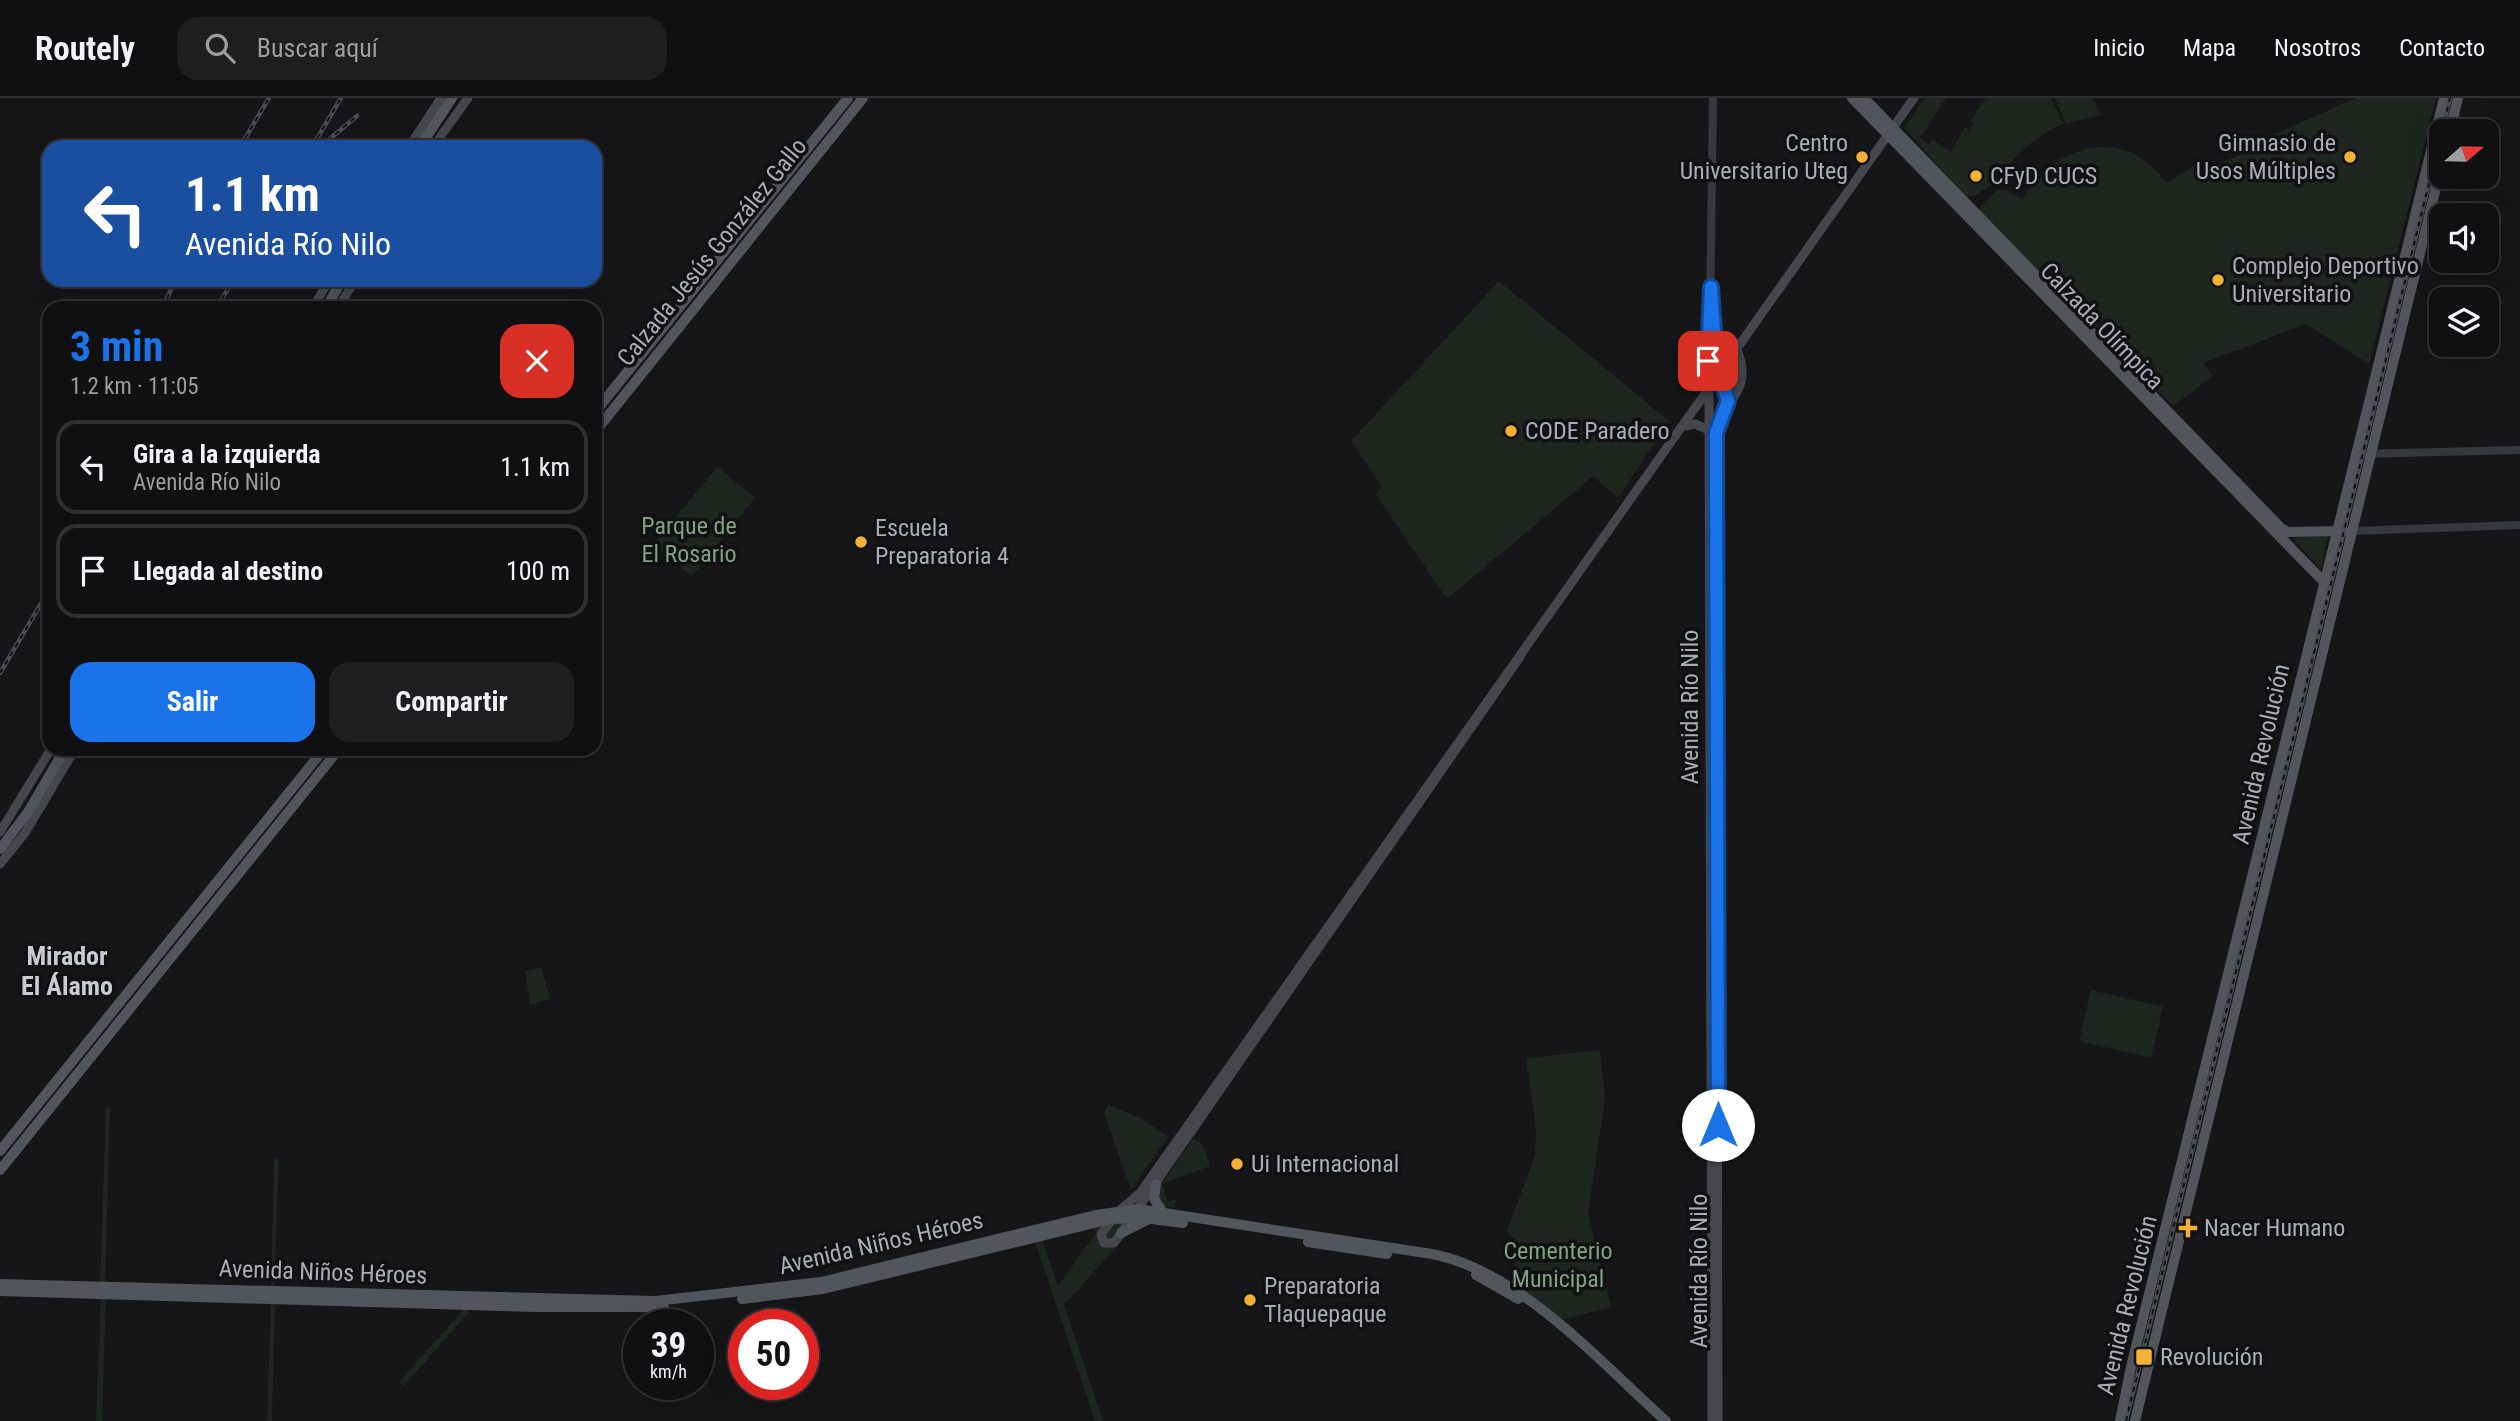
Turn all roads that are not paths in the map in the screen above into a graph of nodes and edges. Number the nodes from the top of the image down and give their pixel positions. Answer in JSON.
{"nodes":[{"id":1,"x":441,"y":98,"type":"edge"},
{"id":2,"x":452,"y":98,"type":"edge"},
{"id":3,"x":468,"y":98,"type":"edge"},
{"id":4,"x":848,"y":98,"type":"edge"},
{"id":5,"x":863,"y":98,"type":"edge"},
{"id":6,"x":1713,"y":98,"type":"edge"},
{"id":7,"x":1852,"y":98,"type":"edge"},
{"id":8,"x":1864,"y":98,"type":"edge"},
{"id":9,"x":1914,"y":98,"type":"edge"},
{"id":10,"x":2444,"y":98,"type":"edge"},
{"id":11,"x":2458,"y":98,"type":"edge"},
{"id":12,"x":2453,"y":119,"type":"edge"},
{"id":13,"x":1891,"y":132,"type":"junction"},
{"id":14,"x":414,"y":140,"type":"edge"},
{"id":15,"x":425,"y":140,"type":"edge"},
{"id":16,"x":437,"y":140,"type":"edge"},
{"id":17,"x":2436,"y":189,"type":"edge"},
{"id":18,"x":734,"y":242,"type":"junction"},
{"id":19,"x":723,"y":272,"type":"junction"},
{"id":20,"x":1711,"y":287,"type":"junction"},
{"id":21,"x":1737,"y":350,"type":"junction"},
{"id":22,"x":1720,"y":375,"type":"junction"},
{"id":23,"x":1709,"y":390,"type":"junction"},
{"id":24,"x":602,"y":403,"type":"edge"},
{"id":25,"x":1728,"y":409,"type":"junction"},
{"id":26,"x":602,"y":423,"type":"edge"},
{"id":27,"x":1684,"y":426,"type":"junction"},
{"id":28,"x":1709,"y":429,"type":"junction"},
{"id":29,"x":2520,"y":450,"type":"edge"},
{"id":30,"x":2357,"y":454,"type":"junction"},
{"id":31,"x":2370,"y":456,"type":"junction"},
{"id":32,"x":2520,"y":525,"type":"edge"},
{"id":33,"x":2351,"y":531,"type":"junction"},
{"id":34,"x":2337,"y":532,"type":"junction"},
{"id":35,"x":2324,"y":581,"type":"junction"},
{"id":36,"x":1713,"y":596,"type":"junction"},
{"id":37,"x":2334,"y":598,"type":"junction"},
{"id":38,"x":1520,"y":657,"type":"junction"},
{"id":39,"x":47,"y":756,"type":"edge"},
{"id":40,"x":61,"y":756,"type":"edge"},
{"id":41,"x":71,"y":756,"type":"edge"},
{"id":42,"x":318,"y":756,"type":"edge"},
{"id":43,"x":333,"y":756,"type":"edge"},
{"id":44,"x":276,"y":828,"type":"junction"},
{"id":45,"x":0,"y":832,"type":"edge"},
{"id":46,"x":255,"y":833,"type":"junction"},
{"id":47,"x":0,"y":849,"type":"edge"},
{"id":48,"x":0,"y":864,"type":"edge"},
{"id":49,"x":0,"y":1152,"type":"edge"},
{"id":50,"x":0,"y":1170,"type":"edge"},
{"id":51,"x":1156,"y":1184,"type":"junction"},
{"id":52,"x":1120,"y":1210,"type":"junction"},
{"id":53,"x":1135,"y":1214,"type":"junction"},
{"id":54,"x":1167,"y":1214,"type":"junction"},
{"id":55,"x":1151,"y":1218,"type":"junction"},
{"id":56,"x":1111,"y":1219,"type":"junction"},
{"id":57,"x":1121,"y":1233,"type":"junction"},
{"id":58,"x":0,"y":1284,"type":"edge"},
{"id":59,"x":0,"y":1292,"type":"edge"},
{"id":60,"x":1658,"y":1421,"type":"edge"},
{"id":61,"x":1666,"y":1421,"type":"edge"},
{"id":62,"x":1712,"y":1421,"type":"edge"},
{"id":63,"x":1718,"y":1421,"type":"edge"},
{"id":64,"x":2120,"y":1421,"type":"edge"},
{"id":65,"x":2134,"y":1421,"type":"edge"}],
"edges":[{"from":1,"to":14,"type":"main road"},
{"from":2,"to":15,"type":"main road"},
{"from":3,"to":16,"type":"main road"},
{"from":4,"to":18,"type":"main road","name":"Calzada Jesús González Gallo"},
{"from":5,"to":19,"type":"main road","name":"Calzada Jesús González Gallo"},
{"from":6,"to":20,"type":"street","name":"Avenida Río Nilo"},
{"from":7,"to":13,"type":"main road","name":"Calzada Olímpica"},
{"from":8,"to":13,"type":"main road","name":"Calzada Olímpica"},
{"from":9,"to":13,"type":"main road"},
{"from":10,"to":30,"type":"main road","name":"Avenida Revolución"},
{"from":11,"to":12,"type":"main road"},
{"from":13,"to":21,"type":"main road"},
{"from":13,"to":34,"type":"main road","name":"Calzada Olímpica"},
{"from":13,"to":35,"type":"main road","name":"Calzada Olímpica"},
{"from":17,"to":31,"type":"main road","name":"Avenida Revolución"},
{"from":18,"to":19,"type":"main road"},
{"from":18,"to":24,"type":"main road","name":"Calzada Jesús González Gallo"},
{"from":19,"to":26,"type":"main road","name":"Calzada Jesús González Gallo"},
{"from":20,"to":22,"type":"street","name":"Avenida Río Nilo"},
{"from":20,"to":23,"type":"street","name":"Avenida Río Nilo"},
{"from":21,"to":22,"type":"main road"},
{"from":21,"to":25,"type":"main road"},
{"from":22,"to":23,"type":"main road"},
{"from":22,"to":25,"type":"main road","name":"Avenida Río Nilo"},
{"from":23,"to":27,"type":"main road"},
{"from":23,"to":28,"type":"main road","name":"Avenida Río Nilo"},
{"from":25,"to":36,"type":"main road","name":"Avenida Río Nilo"},
{"from":27,"to":28,"type":"main road"},
{"from":27,"to":38,"type":"main road"},
{"from":28,"to":36,"type":"main road","name":"Avenida Río Nilo"},
{"from":29,"to":31,"type":"street"},
{"from":30,"to":31,"type":"street"},
{"from":30,"to":34,"type":"main road","name":"Avenida Revolución"},
{"from":31,"to":33,"type":"main road","name":"Avenida Revolución"},
{"from":32,"to":33,"type":"street"},
{"from":33,"to":34,"type":"main road","name":"Calzada Olímpica"},
{"from":33,"to":37,"type":"main road","name":"Avenida Revolución"},
{"from":34,"to":35,"type":"main road","name":"Avenida Revolución"},
{"from":35,"to":37,"type":"main road","name":"Calzada Olímpica"},
{"from":35,"to":64,"type":"main road","name":"Avenida Revolución"},
{"from":36,"to":62,"type":"main road","name":"Avenida Río Nilo"},
{"from":36,"to":63,"type":"main road","name":"Avenida Río Nilo"},
{"from":37,"to":65,"type":"main road","name":"Avenida Revolución"},
{"from":38,"to":51,"type":"main road"},
{"from":38,"to":52,"type":"main road"},
{"from":39,"to":45,"type":"main road"},
{"from":40,"to":47,"type":"main road"},
{"from":41,"to":48,"type":"main road"},
{"from":42,"to":46,"type":"main road"},
{"from":43,"to":44,"type":"main road"},
{"from":44,"to":46,"type":"main road"},
{"from":44,"to":50,"type":"main road"},
{"from":46,"to":49,"type":"main road"},
{"from":51,"to":53,"type":"main road"},
{"from":51,"to":54,"type":"main road"},
{"from":52,"to":53,"type":"main road","name":"Avenida Niños Héroes"},
{"from":52,"to":56,"type":"main road"},
{"from":52,"to":58,"type":"main road","name":"Avenida Niños Héroes"},
{"from":53,"to":54,"type":"main road","name":"Avenida Niños Héroes"},
{"from":53,"to":55,"type":"main road","name":"Avenida Niños Héroes"},
{"from":53,"to":56,"type":"main road","name":"Avenida Niños Héroes"},
{"from":53,"to":57,"type":"main road"},
{"from":54,"to":61,"type":"main road","name":"Avenida Niños Héroes"},
{"from":55,"to":57,"type":"main road"},
{"from":55,"to":60,"type":"main road","name":"Avenida Niños Héroes"},
{"from":56,"to":57,"type":"main road"},
{"from":56,"to":59,"type":"main road","name":"Avenida Niños Héroes"}]}
